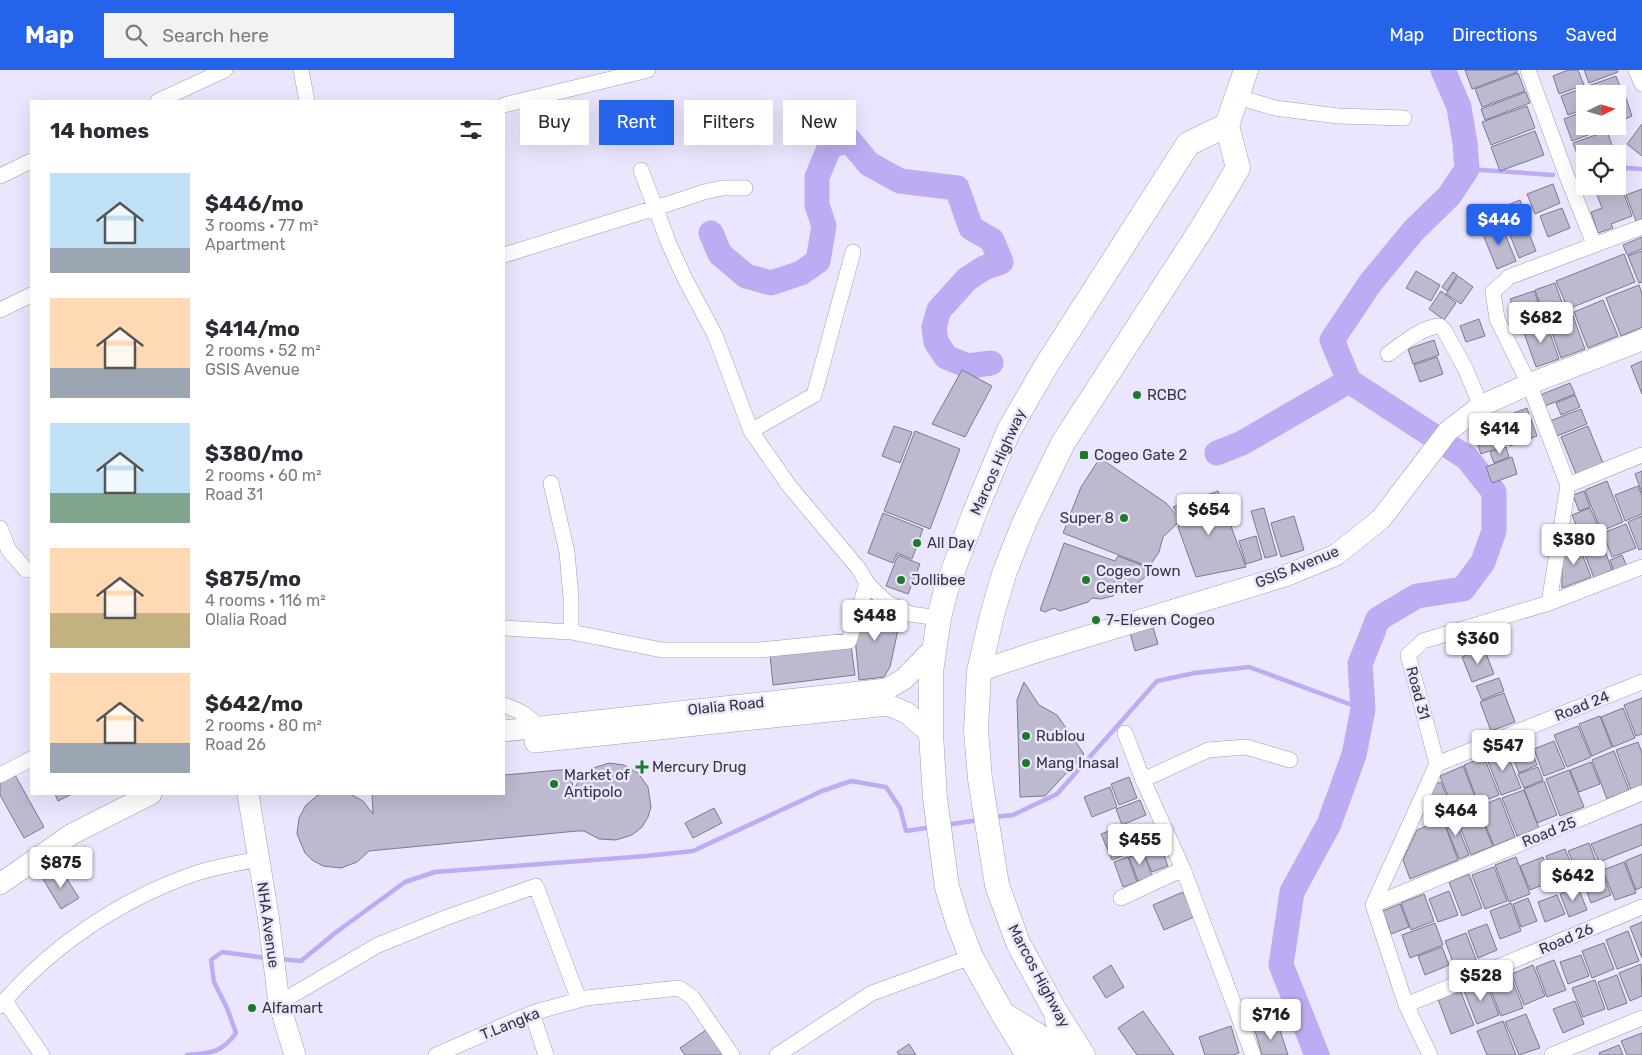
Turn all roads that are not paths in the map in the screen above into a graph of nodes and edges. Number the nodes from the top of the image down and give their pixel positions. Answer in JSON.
{"nodes":[{"id":1,"x":225,"y":70,"type":"edge"},
{"id":2,"x":301,"y":70,"type":"edge"},
{"id":3,"x":648,"y":70,"type":"edge"},
{"id":4,"x":1246,"y":70,"type":"edge"},
{"id":5,"x":1528,"y":70,"type":"edge"},
{"id":6,"x":1636,"y":70,"type":"edge"},
{"id":7,"x":1642,"y":84,"type":"edge"},
{"id":8,"x":1238,"y":97,"type":"junction"},
{"id":9,"x":160,"y":100,"type":"edge"},
{"id":10,"x":307,"y":100,"type":"edge"},
{"id":11,"x":505,"y":105,"type":"edge"},
{"id":12,"x":1404,"y":118,"type":"dead end"},
{"id":13,"x":1227,"y":125,"type":"junction"},
{"id":14,"x":30,"y":161,"type":"edge"},
{"id":15,"x":641,"y":170,"type":"dead end"},
{"id":16,"x":0,"y":176,"type":"edge"},
{"id":17,"x":745,"y":188,"type":"dead end"},
{"id":18,"x":655,"y":208,"type":"junction"},
{"id":19,"x":1642,"y":227,"type":"edge"},
{"id":20,"x":1594,"y":244,"type":"junction"},
{"id":21,"x":853,"y":252,"type":"dead end"},
{"id":22,"x":505,"y":255,"type":"edge"},
{"id":23,"x":30,"y":295,"type":"edge"},
{"id":24,"x":0,"y":310,"type":"edge"},
{"id":25,"x":1642,"y":340,"type":"edge"},
{"id":26,"x":1388,"y":354,"type":"dead end"},
{"id":27,"x":1529,"y":384,"type":"junction"},
{"id":28,"x":1481,"y":406,"type":"junction"},
{"id":29,"x":751,"y":431,"type":"junction"},
{"id":30,"x":1642,"y":455,"type":"edge"},
{"id":31,"x":551,"y":483,"type":"dead end"},
{"id":32,"x":1568,"y":485,"type":"junction"},
{"id":33,"x":0,"y":528,"type":"edge"},
{"id":34,"x":1642,"y":567,"type":"edge"},
{"id":35,"x":30,"y":570,"type":"edge"},
{"id":36,"x":867,"y":583,"type":"junction"},
{"id":37,"x":1549,"y":603,"type":"junction"},
{"id":38,"x":939,"y":618,"type":"junction"},
{"id":39,"x":505,"y":628,"type":"edge"},
{"id":40,"x":570,"y":632,"type":"junction"},
{"id":41,"x":934,"y":648,"type":"junction"},
{"id":42,"x":980,"y":672,"type":"junction"},
{"id":43,"x":1642,"y":682,"type":"edge"},
{"id":44,"x":505,"y":705,"type":"edge"},
{"id":45,"x":505,"y":731,"type":"edge"},
{"id":46,"x":1126,"y":733,"type":"dead end"},
{"id":47,"x":539,"y":734,"type":"junction"},
{"id":48,"x":931,"y":734,"type":"junction"},
{"id":49,"x":505,"y":745,"type":"edge"},
{"id":50,"x":30,"y":760,"type":"edge"},
{"id":51,"x":1290,"y":760,"type":"dead end"},
{"id":52,"x":1438,"y":764,"type":"junction"},
{"id":53,"x":0,"y":775,"type":"edge"},
{"id":54,"x":1143,"y":780,"type":"junction"},
{"id":55,"x":1642,"y":793,"type":"edge"},
{"id":56,"x":248,"y":795,"type":"edge"},
{"id":57,"x":142,"y":796,"type":"edge"},
{"id":58,"x":258,"y":859,"type":"junction"},
{"id":59,"x":1183,"y":870,"type":"junction"},
{"id":60,"x":0,"y":884,"type":"edge"},
{"id":61,"x":1121,"y":898,"type":"dead end"},
{"id":62,"x":1373,"y":905,"type":"junction"},
{"id":63,"x":1642,"y":907,"type":"edge"},
{"id":64,"x":971,"y":957,"type":"junction"},
{"id":65,"x":583,"y":999,"type":"junction"},
{"id":66,"x":2,"y":1003,"type":"edge"},
{"id":67,"x":279,"y":1003,"type":"junction"},
{"id":68,"x":1406,"y":1005,"type":"junction"},
{"id":69,"x":1055,"y":1011,"type":"junction"},
{"id":70,"x":532,"y":1013,"type":"junction"},
{"id":71,"x":1003,"y":1014,"type":"junction"},
{"id":72,"x":1642,"y":1018,"type":"edge"},
{"id":73,"x":42,"y":1055,"type":"edge"},
{"id":74,"x":295,"y":1055,"type":"edge"},
{"id":75,"x":436,"y":1055,"type":"edge"},
{"id":76,"x":546,"y":1055,"type":"edge"},
{"id":77,"x":732,"y":1055,"type":"edge"},
{"id":78,"x":777,"y":1055,"type":"edge"},
{"id":79,"x":1028,"y":1055,"type":"edge"},
{"id":80,"x":1083,"y":1055,"type":"edge"},
{"id":81,"x":1252,"y":1055,"type":"edge"},
{"id":82,"x":1430,"y":1055,"type":"edge"},
{"id":83,"x":1552,"y":1055,"type":"edge"}],
"edges":[{"from":1,"to":9,"type":"street"},
{"from":2,"to":10,"type":"street"},
{"from":3,"to":11,"type":"street"},
{"from":4,"to":8,"type":"main road"},
{"from":5,"to":20,"type":"street"},
{"from":6,"to":7,"type":"street"},
{"from":8,"to":12,"type":"street"},
{"from":8,"to":13,"type":"main road"},
{"from":13,"to":38,"type":"main road","name":"Marcos Highway"},
{"from":13,"to":42,"type":"main road","name":"Marcos Highway"},
{"from":14,"to":16,"type":"street"},
{"from":15,"to":18,"type":"street"},
{"from":17,"to":18,"type":"street"},
{"from":18,"to":22,"type":"street"},
{"from":18,"to":29,"type":"street"},
{"from":19,"to":20,"type":"street"},
{"from":20,"to":27,"type":"street"},
{"from":21,"to":29,"type":"street"},
{"from":23,"to":24,"type":"street"},
{"from":25,"to":27,"type":"main road","name":"GSIS Avenue"},
{"from":26,"to":28,"type":"street"},
{"from":27,"to":28,"type":"main road","name":"GSIS Avenue"},
{"from":27,"to":32,"type":"street"},
{"from":28,"to":42,"type":"main road","name":"GSIS Avenue"},
{"from":29,"to":36,"type":"street"},
{"from":30,"to":32,"type":"street"},
{"from":31,"to":40,"type":"street"},
{"from":32,"to":37,"type":"street"},
{"from":33,"to":35,"type":"street"},
{"from":34,"to":37,"type":"street"},
{"from":36,"to":38,"type":"street"},
{"from":36,"to":40,"type":"street"},
{"from":37,"to":52,"type":"street","name":"Road 31"},
{"from":38,"to":41,"type":"main road","name":"Marcos Highway"},
{"from":39,"to":40,"type":"street"},
{"from":41,"to":47,"type":"main road","name":"Olalia Road"},
{"from":41,"to":48,"type":"main road","name":"Marcos Highway"},
{"from":42,"to":69,"type":"main road","name":"Marcos Highway"},
{"from":43,"to":52,"type":"street","name":"Road 24"},
{"from":44,"to":47,"type":"street"},
{"from":45,"to":47,"type":"main road","name":"Olalia Road"},
{"from":46,"to":54,"type":"street"},
{"from":47,"to":48,"type":"main road","name":"Olalia Road"},
{"from":47,"to":49,"type":"main road","name":"Olalia Road"},
{"from":48,"to":64,"type":"main road","name":"Marcos Highway"},
{"from":50,"to":53,"type":"street"},
{"from":51,"to":54,"type":"street"},
{"from":52,"to":62,"type":"street"},
{"from":54,"to":59,"type":"street"},
{"from":55,"to":62,"type":"street","name":"Road 25"},
{"from":56,"to":58,"type":"main road","name":"NHA Avenue"},
{"from":57,"to":60,"type":"main road"},
{"from":58,"to":66,"type":"street"},
{"from":58,"to":67,"type":"main road","name":"NHA Avenue"},
{"from":59,"to":61,"type":"street"},
{"from":59,"to":81,"type":"street"},
{"from":62,"to":68,"type":"street"},
{"from":63,"to":68,"type":"street","name":"Road 26"},
{"from":64,"to":71,"type":"main road","name":"Marcos Highway"},
{"from":64,"to":78,"type":"street"},
{"from":65,"to":67,"type":"street"},
{"from":65,"to":70,"type":"street","name":"T.Langka"},
{"from":65,"to":77,"type":"street","name":"T.Langka"},
{"from":66,"to":73,"type":"street"},
{"from":67,"to":74,"type":"main road","name":"NHA Avenue"},
{"from":68,"to":82,"type":"street"},
{"from":69,"to":71,"type":"main road"},
{"from":69,"to":80,"type":"main road","name":"Marcos Highway"},
{"from":70,"to":75,"type":"street","name":"T.Langka"},
{"from":70,"to":76,"type":"street"},
{"from":71,"to":79,"type":"main road","name":"Marcos Highway"},
{"from":72,"to":83,"type":"street"}]}
